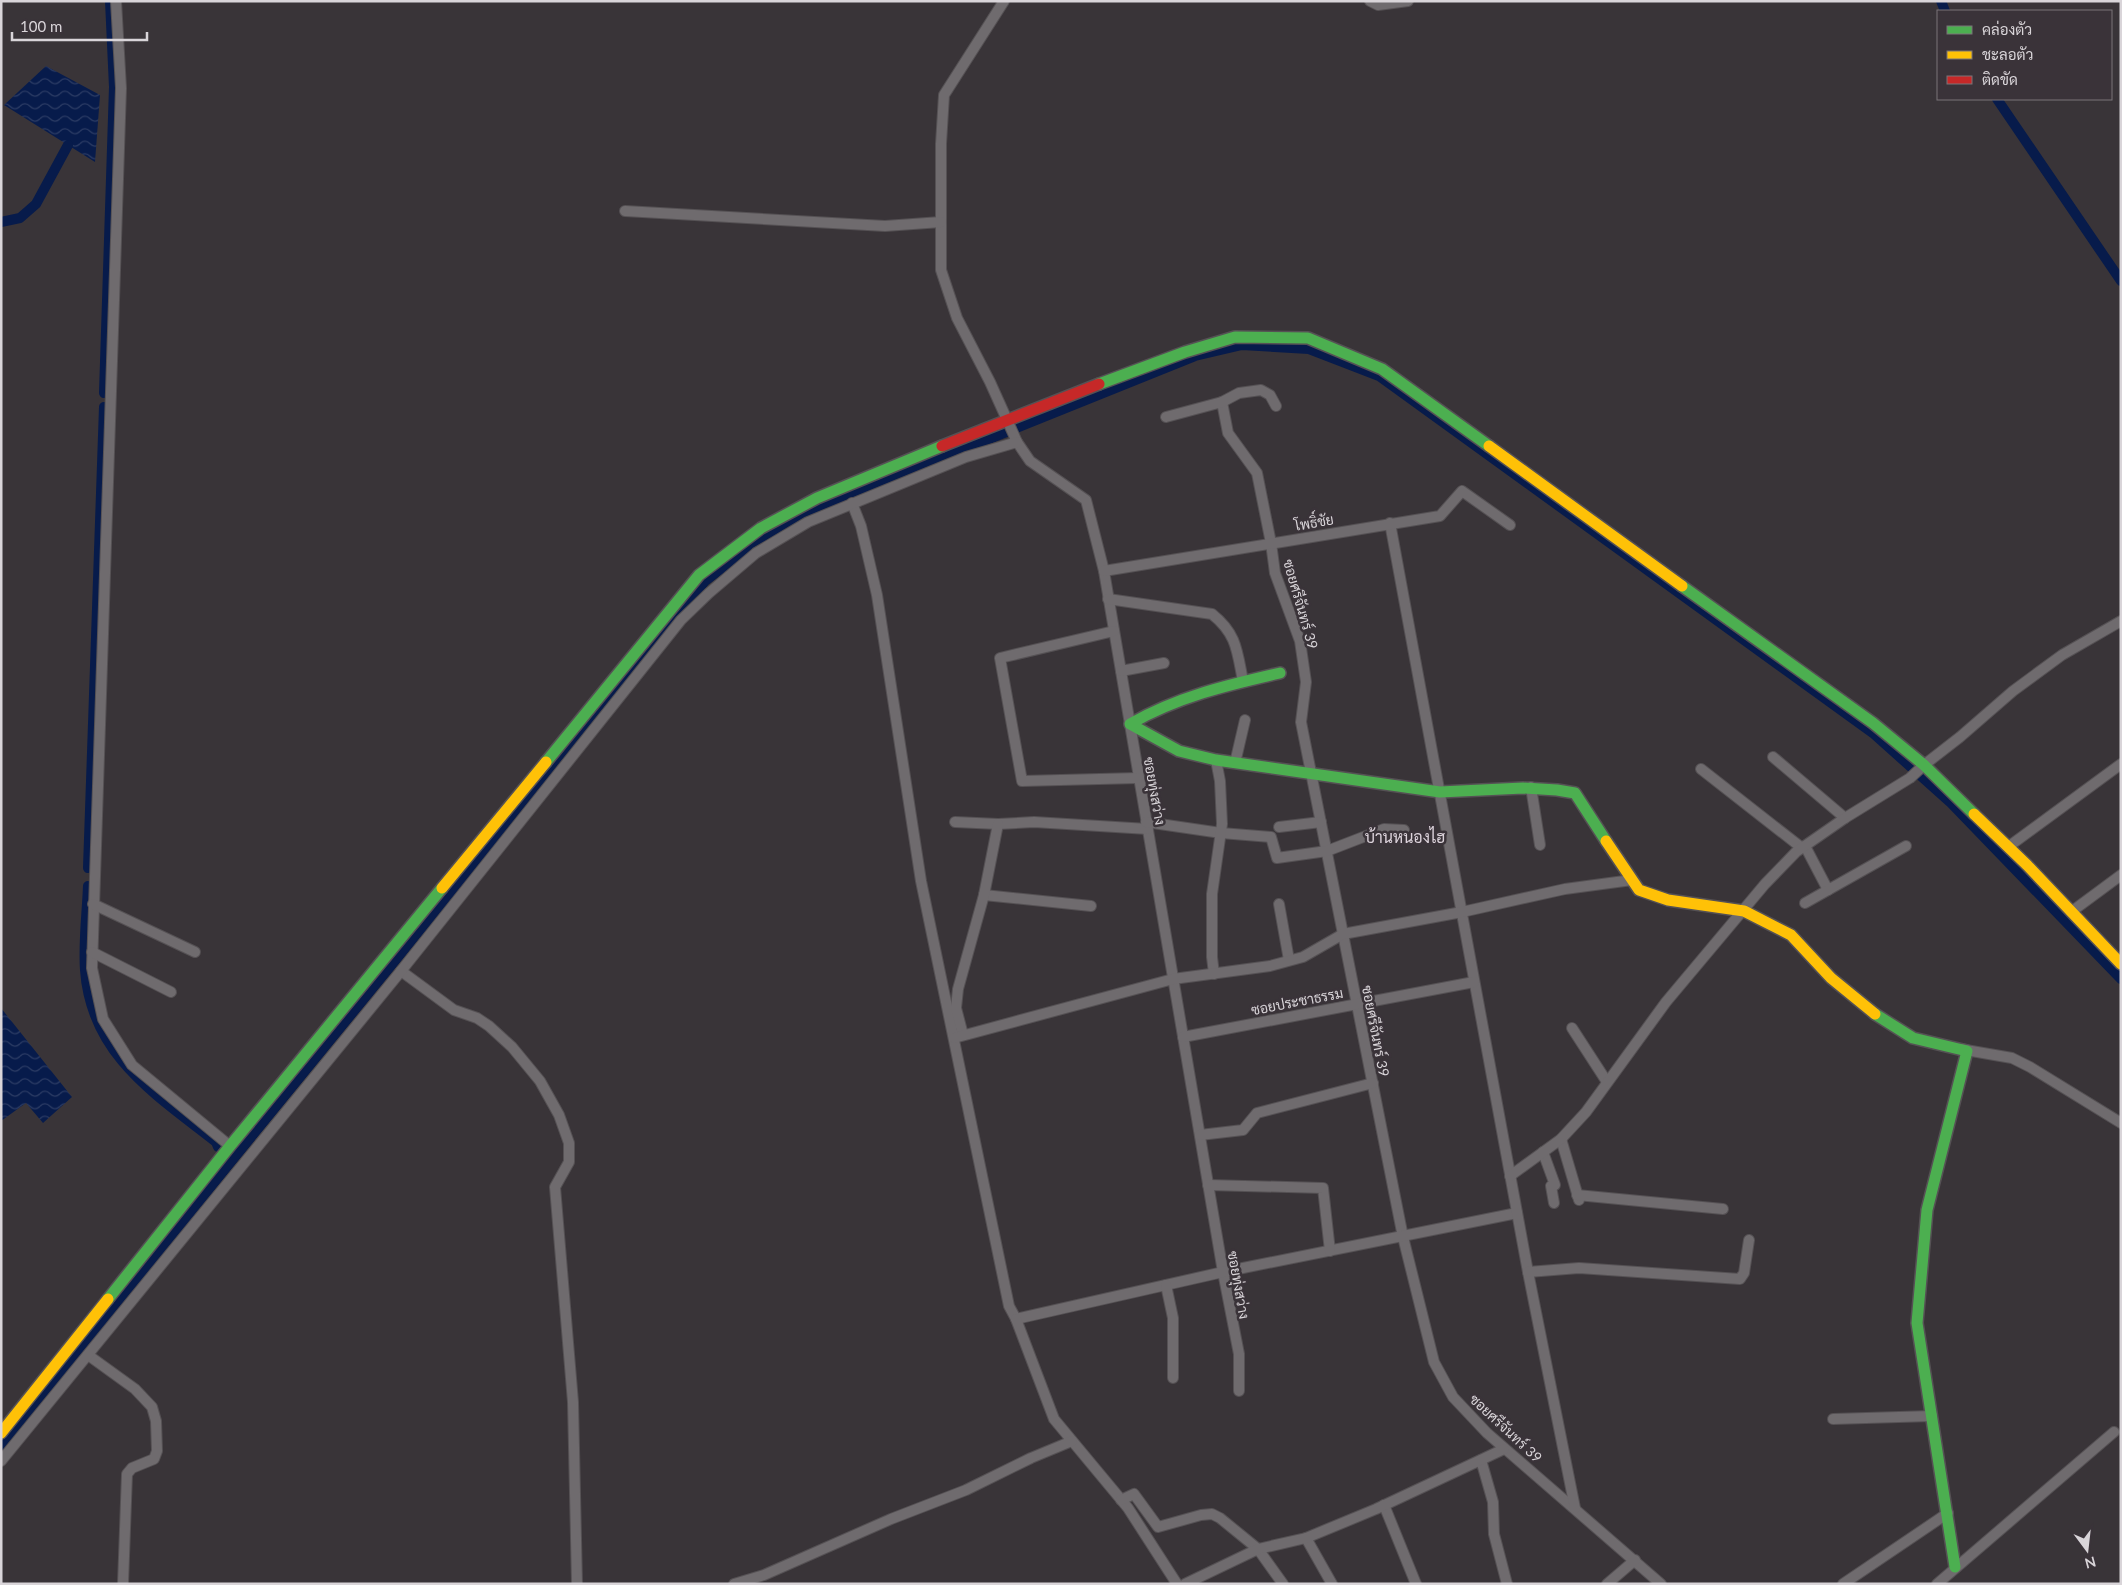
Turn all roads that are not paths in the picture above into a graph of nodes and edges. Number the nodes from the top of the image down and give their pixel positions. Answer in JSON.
{"nodes":[{"id":1,"x":116,"y":1,"type":"edge"},
{"id":2,"x":1004,"y":1,"type":"edge"},
{"id":3,"x":1370,"y":1,"type":"edge"},
{"id":4,"x":1408,"y":1,"type":"edge"},
{"id":5,"x":625,"y":211,"type":"dead end"},
{"id":6,"x":941,"y":222,"type":"junction"},
{"id":7,"x":1222,"y":402,"type":"junction"},
{"id":8,"x":1276,"y":406,"type":"dead end"},
{"id":9,"x":1166,"y":417,"type":"dead end"},
{"id":10,"x":1009,"y":422,"type":"junction"},
{"id":11,"x":1016,"y":439,"type":"junction"},
{"id":12,"x":852,"y":503,"type":"junction"},
{"id":13,"x":1390,"y":523,"type":"junction"},
{"id":14,"x":1510,"y":525,"type":"dead end"},
{"id":15,"x":1271,"y":543,"type":"junction"},
{"id":16,"x":1104,"y":572,"type":"junction"},
{"id":17,"x":1108,"y":599,"type":"junction"},
{"id":18,"x":2121,"y":621,"type":"edge"},
{"id":19,"x":1114,"y":631,"type":"junction"},
{"id":20,"x":1164,"y":663,"type":"dead end"},
{"id":21,"x":1121,"y":671,"type":"junction"},
{"id":22,"x":1280,"y":673,"type":"dead end"},
{"id":23,"x":1243,"y":681,"type":"junction"},
{"id":24,"x":1245,"y":720,"type":"dead end"},
{"id":25,"x":1130,"y":724,"type":"junction"},
{"id":26,"x":1773,"y":757,"type":"dead end"},
{"id":27,"x":1216,"y":760,"type":"junction"},
{"id":28,"x":1235,"y":763,"type":"junction"},
{"id":29,"x":2121,"y":764,"type":"edge"},
{"id":30,"x":1921,"y":767,"type":"junction"},
{"id":31,"x":1701,"y":769,"type":"dead end"},
{"id":32,"x":1312,"y":773,"type":"junction"},
{"id":33,"x":1138,"y":778,"type":"junction"},
{"id":34,"x":1531,"y":787,"type":"junction"},
{"id":35,"x":1440,"y":792,"type":"junction"},
{"id":36,"x":1845,"y":818,"type":"junction"},
{"id":37,"x":955,"y":822,"type":"dead end"},
{"id":38,"x":1322,"y":822,"type":"junction"},
{"id":39,"x":998,"y":824,"type":"junction"},
{"id":40,"x":1147,"y":825,"type":"junction"},
{"id":41,"x":1279,"y":827,"type":"dead end"},
{"id":42,"x":1404,"y":830,"type":"dead end"},
{"id":43,"x":1221,"y":833,"type":"junction"},
{"id":44,"x":1540,"y":845,"type":"dead end"},
{"id":45,"x":1906,"y":846,"type":"dead end"},
{"id":46,"x":1804,"y":847,"type":"junction"},
{"id":47,"x":2008,"y":847,"type":"junction"},
{"id":48,"x":1327,"y":851,"type":"junction"},
{"id":49,"x":2121,"y":875,"type":"edge"},
{"id":50,"x":1632,"y":880,"type":"junction"},
{"id":51,"x":1828,"y":890,"type":"junction"},
{"id":52,"x":984,"y":895,"type":"junction"},
{"id":53,"x":1805,"y":903,"type":"dead end"},
{"id":54,"x":93,"y":904,"type":"junction"},
{"id":55,"x":1279,"y":904,"type":"dead end"},
{"id":56,"x":1091,"y":906,"type":"dead end"},
{"id":57,"x":1744,"y":911,"type":"junction"},
{"id":58,"x":1462,"y":912,"type":"junction"},
{"id":59,"x":2071,"y":912,"type":"junction"},
{"id":60,"x":1343,"y":934,"type":"junction"},
{"id":61,"x":92,"y":952,"type":"junction"},
{"id":62,"x":194,"y":952,"type":"dead end"},
{"id":63,"x":1289,"y":960,"type":"junction"},
{"id":64,"x":2121,"y":964,"type":"edge"},
{"id":65,"x":401,"y":971,"type":"junction"},
{"id":66,"x":1214,"y":974,"type":"junction"},
{"id":67,"x":1173,"y":979,"type":"junction"},
{"id":68,"x":1474,"y":982,"type":"junction"},
{"id":69,"x":171,"y":992,"type":"dead end"},
{"id":70,"x":1357,"y":1004,"type":"junction"},
{"id":71,"x":1572,"y":1028,"type":"dead end"},
{"id":72,"x":958,"y":1037,"type":"junction"},
{"id":73,"x":1183,"y":1037,"type":"junction"},
{"id":74,"x":1955,"y":1048,"type":"junction"},
{"id":75,"x":1607,"y":1082,"type":"junction"},
{"id":76,"x":1372,"y":1083,"type":"junction"},
{"id":77,"x":2121,"y":1123,"type":"edge"},
{"id":78,"x":1200,"y":1135,"type":"junction"},
{"id":79,"x":1561,"y":1139,"type":"junction"},
{"id":80,"x":230,"y":1146,"type":"junction"},
{"id":81,"x":1543,"y":1152,"type":"junction"},
{"id":82,"x":1510,"y":1176,"type":"junction"},
{"id":83,"x":1208,"y":1185,"type":"junction"},
{"id":84,"x":1554,"y":1204,"type":"dead end"},
{"id":85,"x":1723,"y":1209,"type":"dead end"},
{"id":86,"x":1517,"y":1213,"type":"junction"},
{"id":87,"x":1403,"y":1237,"type":"junction"},
{"id":88,"x":1749,"y":1240,"type":"dead end"},
{"id":89,"x":1330,"y":1251,"type":"junction"},
{"id":90,"x":1223,"y":1272,"type":"junction"},
{"id":91,"x":1528,"y":1272,"type":"junction"},
{"id":92,"x":1166,"y":1285,"type":"junction"},
{"id":93,"x":1016,"y":1319,"type":"junction"},
{"id":94,"x":88,"y":1355,"type":"junction"},
{"id":95,"x":1173,"y":1378,"type":"dead end"},
{"id":96,"x":1239,"y":1390,"type":"dead end"},
{"id":97,"x":1932,"y":1416,"type":"junction"},
{"id":98,"x":1833,"y":1419,"type":"dead end"},
{"id":99,"x":1,"y":1432,"type":"edge"},
{"id":100,"x":2114,"y":1432,"type":"dead end"},
{"id":101,"x":1072,"y":1442,"type":"junction"},
{"id":102,"x":1504,"y":1448,"type":"junction"},
{"id":103,"x":1481,"y":1460,"type":"junction"},
{"id":104,"x":1,"y":1461,"type":"edge"},
{"id":105,"x":1122,"y":1500,"type":"junction"},
{"id":106,"x":1384,"y":1505,"type":"junction"},
{"id":107,"x":1574,"y":1508,"type":"junction"},
{"id":108,"x":1948,"y":1513,"type":"junction"},
{"id":109,"x":1306,"y":1538,"type":"junction"},
{"id":110,"x":1258,"y":1549,"type":"junction"},
{"id":111,"x":1635,"y":1560,"type":"junction"},
{"id":112,"x":1955,"y":1567,"type":"junction"},
{"id":113,"x":123,"y":1584,"type":"edge"},
{"id":114,"x":577,"y":1584,"type":"edge"},
{"id":115,"x":734,"y":1584,"type":"edge"},
{"id":116,"x":1177,"y":1584,"type":"edge"},
{"id":117,"x":1185,"y":1584,"type":"edge"},
{"id":118,"x":1283,"y":1584,"type":"edge"},
{"id":119,"x":1332,"y":1584,"type":"edge"},
{"id":120,"x":1416,"y":1584,"type":"edge"},
{"id":121,"x":1507,"y":1584,"type":"edge"},
{"id":122,"x":1607,"y":1584,"type":"edge"},
{"id":123,"x":1661,"y":1584,"type":"edge"},
{"id":124,"x":1843,"y":1584,"type":"edge"},
{"id":125,"x":1937,"y":1584,"type":"edge"}],
"edges":[{"from":1,"to":54,"type":"street"},
{"from":2,"to":6,"type":"street","name":"ซอยทุ่งสว่าง"},
{"from":3,"to":4,"type":"street"},
{"from":5,"to":6,"type":"street"},
{"from":6,"to":10,"type":"street","name":"ซอยทุ่งสว่าง"},
{"from":7,"to":8,"type":"street"},
{"from":7,"to":9,"type":"street"},
{"from":7,"to":15,"type":"street","name":"ซอยศรีจันทร์ 39"},
{"from":10,"to":11,"type":"street","name":"ซอยทุ่งสว่าง"},
{"from":10,"to":30,"type":"street"},
{"from":10,"to":80,"type":"street"},
{"from":11,"to":12,"type":"street"},
{"from":11,"to":16,"type":"street","name":"ซอยทุ่งสว่าง"},
{"from":12,"to":65,"type":"street"},
{"from":12,"to":72,"type":"street"},
{"from":13,"to":14,"type":"street","name":"โพธิ์ชัย"},
{"from":13,"to":15,"type":"street","name":"โพธิ์ชัย"},
{"from":13,"to":35,"type":"street"},
{"from":15,"to":16,"type":"street","name":"โพธิ์ชัย"},
{"from":15,"to":32,"type":"street","name":"ซอยศรีจันทร์ 39"},
{"from":16,"to":17,"type":"street","name":"ซอยทุ่งสว่าง"},
{"from":17,"to":19,"type":"street","name":"ซอยทุ่งสว่าง"},
{"from":17,"to":23,"type":"street"},
{"from":18,"to":30,"type":"street"},
{"from":19,"to":21,"type":"street","name":"ซอยทุ่งสว่าง"},
{"from":19,"to":33,"type":"street"},
{"from":20,"to":21,"type":"street"},
{"from":21,"to":25,"type":"street","name":"ซอยทุ่งสว่าง"},
{"from":22,"to":23,"type":"street"},
{"from":23,"to":25,"type":"street"},
{"from":24,"to":28,"type":"street"},
{"from":25,"to":27,"type":"street"},
{"from":25,"to":33,"type":"street","name":"ซอยทุ่งสว่าง"},
{"from":26,"to":36,"type":"street"},
{"from":27,"to":28,"type":"street"},
{"from":27,"to":43,"type":"street"},
{"from":28,"to":32,"type":"street"},
{"from":29,"to":47,"type":"street"},
{"from":30,"to":36,"type":"street"},
{"from":30,"to":47,"type":"street"},
{"from":31,"to":46,"type":"street"},
{"from":32,"to":35,"type":"street"},
{"from":32,"to":38,"type":"street","name":"ซอยศรีจันทร์ 39"},
{"from":33,"to":40,"type":"street","name":"ซอยทุ่งสว่าง"},
{"from":34,"to":35,"type":"street"},
{"from":34,"to":44,"type":"street"},
{"from":34,"to":50,"type":"street"},
{"from":35,"to":58,"type":"street"},
{"from":36,"to":46,"type":"street"},
{"from":37,"to":39,"type":"street"},
{"from":38,"to":41,"type":"street"},
{"from":38,"to":48,"type":"street","name":"ซอยศรีจันทร์ 39"},
{"from":39,"to":40,"type":"street"},
{"from":39,"to":52,"type":"street"},
{"from":40,"to":43,"type":"street"},
{"from":40,"to":67,"type":"street","name":"ซอยทุ่งสว่าง"},
{"from":42,"to":48,"type":"street"},
{"from":43,"to":48,"type":"street"},
{"from":43,"to":66,"type":"street"},
{"from":45,"to":51,"type":"street"},
{"from":46,"to":51,"type":"street"},
{"from":46,"to":57,"type":"street"},
{"from":47,"to":59,"type":"street"},
{"from":48,"to":60,"type":"street","name":"ซอยศรีจันทร์ 39"},
{"from":49,"to":59,"type":"street"},
{"from":50,"to":57,"type":"street"},
{"from":50,"to":58,"type":"street"},
{"from":51,"to":53,"type":"street"},
{"from":52,"to":56,"type":"street"},
{"from":52,"to":72,"type":"street"},
{"from":54,"to":61,"type":"street"},
{"from":54,"to":62,"type":"street"},
{"from":55,"to":63,"type":"street"},
{"from":57,"to":74,"type":"street"},
{"from":57,"to":75,"type":"street"},
{"from":58,"to":60,"type":"street"},
{"from":58,"to":68,"type":"street"},
{"from":59,"to":64,"type":"street"},
{"from":60,"to":63,"type":"street"},
{"from":60,"to":70,"type":"street","name":"ซอยศรีจันทร์ 39"},
{"from":61,"to":69,"type":"street"},
{"from":61,"to":80,"type":"street"},
{"from":63,"to":66,"type":"street"},
{"from":65,"to":94,"type":"street"},
{"from":65,"to":114,"type":"street"},
{"from":66,"to":67,"type":"street"},
{"from":67,"to":72,"type":"street"},
{"from":67,"to":73,"type":"street","name":"ซอยทุ่งสว่าง"},
{"from":68,"to":70,"type":"street","name":"ซอยประชาธรรม"},
{"from":68,"to":82,"type":"street"},
{"from":70,"to":73,"type":"street","name":"ซอยประชาธรรม"},
{"from":70,"to":76,"type":"street","name":"ซอยศรีจันทร์ 39"},
{"from":71,"to":75,"type":"street"},
{"from":72,"to":93,"type":"street"},
{"from":73,"to":78,"type":"street","name":"ซอยทุ่งสว่าง"},
{"from":74,"to":77,"type":"street"},
{"from":74,"to":97,"type":"street"},
{"from":75,"to":79,"type":"street"},
{"from":76,"to":78,"type":"street"},
{"from":76,"to":87,"type":"street","name":"ซอยศรีจันทร์ 39"},
{"from":78,"to":83,"type":"street","name":"ซอยทุ่งสว่าง"},
{"from":79,"to":81,"type":"street"},
{"from":79,"to":85,"type":"street"},
{"from":80,"to":99,"type":"street"},
{"from":81,"to":82,"type":"street"},
{"from":81,"to":84,"type":"street"},
{"from":82,"to":86,"type":"street"},
{"from":83,"to":89,"type":"street"},
{"from":83,"to":90,"type":"street","name":"ซอยทุ่งสว่าง"},
{"from":86,"to":87,"type":"street"},
{"from":86,"to":91,"type":"street"},
{"from":87,"to":89,"type":"street"},
{"from":87,"to":102,"type":"street","name":"ซอยศรีจันทร์ 39"},
{"from":88,"to":91,"type":"street"},
{"from":89,"to":90,"type":"street"},
{"from":90,"to":92,"type":"street"},
{"from":90,"to":96,"type":"street","name":"ซอยทุ่งสว่าง"},
{"from":91,"to":107,"type":"street"},
{"from":92,"to":93,"type":"street"},
{"from":92,"to":95,"type":"street"},
{"from":93,"to":101,"type":"street"},
{"from":94,"to":104,"type":"street"},
{"from":94,"to":113,"type":"street"},
{"from":97,"to":98,"type":"street"},
{"from":97,"to":108,"type":"street"},
{"from":100,"to":112,"type":"street"},
{"from":101,"to":105,"type":"street"},
{"from":101,"to":115,"type":"street"},
{"from":102,"to":103,"type":"street"},
{"from":102,"to":107,"type":"street","name":"ซอยศรีจันทร์ 39"},
{"from":103,"to":106,"type":"street"},
{"from":103,"to":121,"type":"street"},
{"from":105,"to":110,"type":"street"},
{"from":105,"to":116,"type":"street"},
{"from":106,"to":109,"type":"street"},
{"from":106,"to":120,"type":"street"},
{"from":107,"to":111,"type":"street","name":"ซอยศรีจันทร์ 39"},
{"from":108,"to":112,"type":"street"},
{"from":108,"to":124,"type":"street"},
{"from":109,"to":110,"type":"street"},
{"from":109,"to":119,"type":"street"},
{"from":110,"to":117,"type":"street"},
{"from":110,"to":118,"type":"street"},
{"from":111,"to":122,"type":"street"},
{"from":111,"to":123,"type":"street","name":"ซอยศรีจันทร์ 39"},
{"from":112,"to":125,"type":"street"}]}
